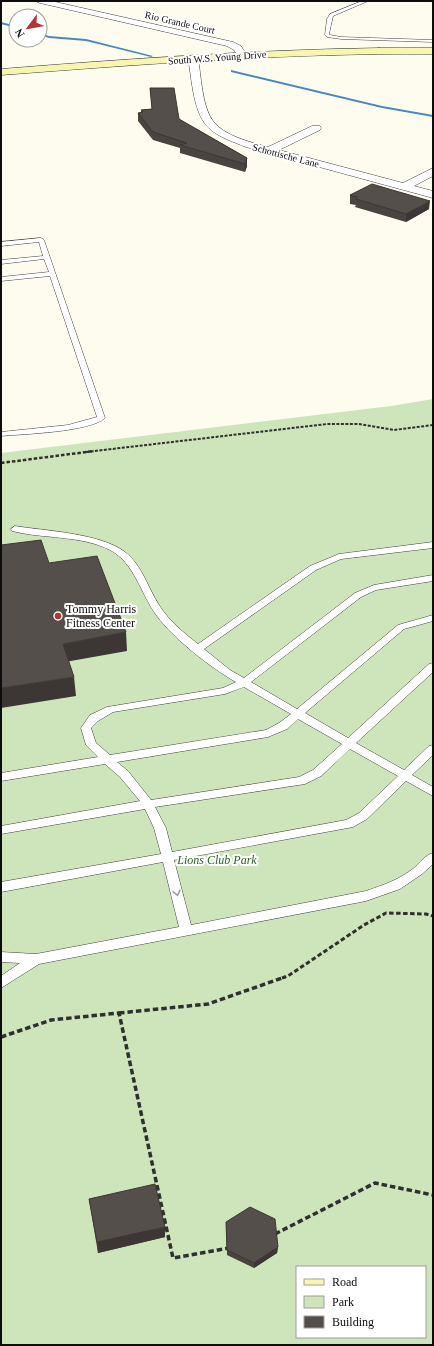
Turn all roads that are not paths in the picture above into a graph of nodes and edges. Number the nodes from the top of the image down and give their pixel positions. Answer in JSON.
{"nodes":[{"id":1,"x":40,"y":1,"type":"edge"},
{"id":2,"x":366,"y":1,"type":"edge"},
{"id":3,"x":433,"y":41,"type":"edge"},
{"id":4,"x":433,"y":51,"type":"edge"},
{"id":5,"x":241,"y":54,"type":"junction"},
{"id":6,"x":193,"y":58,"type":"junction"},
{"id":7,"x":1,"y":72,"type":"edge"},
{"id":8,"x":316,"y":128,"type":"dead end"},
{"id":9,"x":269,"y":150,"type":"junction"},
{"id":10,"x":433,"y":171,"type":"edge"},
{"id":11,"x":404,"y":187,"type":"junction"},
{"id":12,"x":433,"y":195,"type":"edge"},
{"id":13,"x":1,"y":244,"type":"edge"},
{"id":14,"x":47,"y":257,"type":"junction"},
{"id":15,"x":1,"y":262,"type":"edge"},
{"id":16,"x":53,"y":274,"type":"junction"},
{"id":17,"x":1,"y":279,"type":"edge"},
{"id":18,"x":1,"y":434,"type":"edge"},
{"id":19,"x":15,"y":529,"type":"dead end"},
{"id":20,"x":433,"y":545,"type":"edge"},
{"id":21,"x":433,"y":578,"type":"edge"},
{"id":22,"x":433,"y":618,"type":"edge"},
{"id":23,"x":198,"y":649,"type":"junction"},
{"id":24,"x":433,"y":666,"type":"edge"},
{"id":25,"x":244,"y":683,"type":"junction"},
{"id":26,"x":297,"y":714,"type":"junction"},
{"id":27,"x":350,"y":744,"type":"junction"},
{"id":28,"x":433,"y":749,"type":"edge"},
{"id":29,"x":107,"y":760,"type":"junction"},
{"id":30,"x":405,"y":776,"type":"junction"},
{"id":31,"x":1,"y":777,"type":"edge"},
{"id":32,"x":433,"y":792,"type":"edge"},
{"id":33,"x":148,"y":804,"type":"junction"},
{"id":34,"x":1,"y":830,"type":"edge"},
{"id":35,"x":167,"y":857,"type":"junction"},
{"id":36,"x":433,"y":857,"type":"edge"},
{"id":37,"x":1,"y":888,"type":"edge"},
{"id":38,"x":186,"y":930,"type":"junction"},
{"id":39,"x":1,"y":958,"type":"edge"},
{"id":40,"x":36,"y":959,"type":"junction"},
{"id":41,"x":1,"y":983,"type":"edge"}],
"edges":[{"from":1,"to":5,"type":"street","name":"Rio Grande Court"},
{"from":2,"to":3,"type":"lane"},
{"from":4,"to":5,"type":"main road","name":"South W.S. Young Drive"},
{"from":5,"to":6,"type":"main road","name":"South W.S. Young Drive"},
{"from":6,"to":7,"type":"main road","name":"South W.S. Young Drive"},
{"from":6,"to":9,"type":"street","name":"Schottische Lane"},
{"from":8,"to":9,"type":"street"},
{"from":9,"to":11,"type":"street","name":"Schottische Lane"},
{"from":10,"to":11,"type":"street"},
{"from":11,"to":12,"type":"street","name":"Schottische Lane"},
{"from":13,"to":14,"type":"lane"},
{"from":14,"to":15,"type":"lane"},
{"from":14,"to":16,"type":"lane"},
{"from":16,"to":17,"type":"lane"},
{"from":16,"to":18,"type":"lane"},
{"from":19,"to":23,"type":"lane"},
{"from":20,"to":23,"type":"lane"},
{"from":21,"to":25,"type":"lane"},
{"from":22,"to":26,"type":"lane"},
{"from":23,"to":25,"type":"lane"},
{"from":24,"to":27,"type":"lane"},
{"from":25,"to":26,"type":"lane"},
{"from":25,"to":29,"type":"lane"},
{"from":26,"to":27,"type":"lane"},
{"from":26,"to":29,"type":"lane"},
{"from":27,"to":30,"type":"lane"},
{"from":27,"to":33,"type":"lane"},
{"from":28,"to":30,"type":"lane"},
{"from":29,"to":31,"type":"lane"},
{"from":29,"to":33,"type":"lane"},
{"from":30,"to":32,"type":"lane"},
{"from":30,"to":35,"type":"lane"},
{"from":33,"to":34,"type":"lane"},
{"from":33,"to":35,"type":"lane"},
{"from":35,"to":37,"type":"lane"},
{"from":35,"to":38,"type":"lane","one_way":true},
{"from":36,"to":38,"type":"lane"},
{"from":38,"to":40,"type":"lane"},
{"from":39,"to":40,"type":"lane"},
{"from":40,"to":41,"type":"lane"}]}
